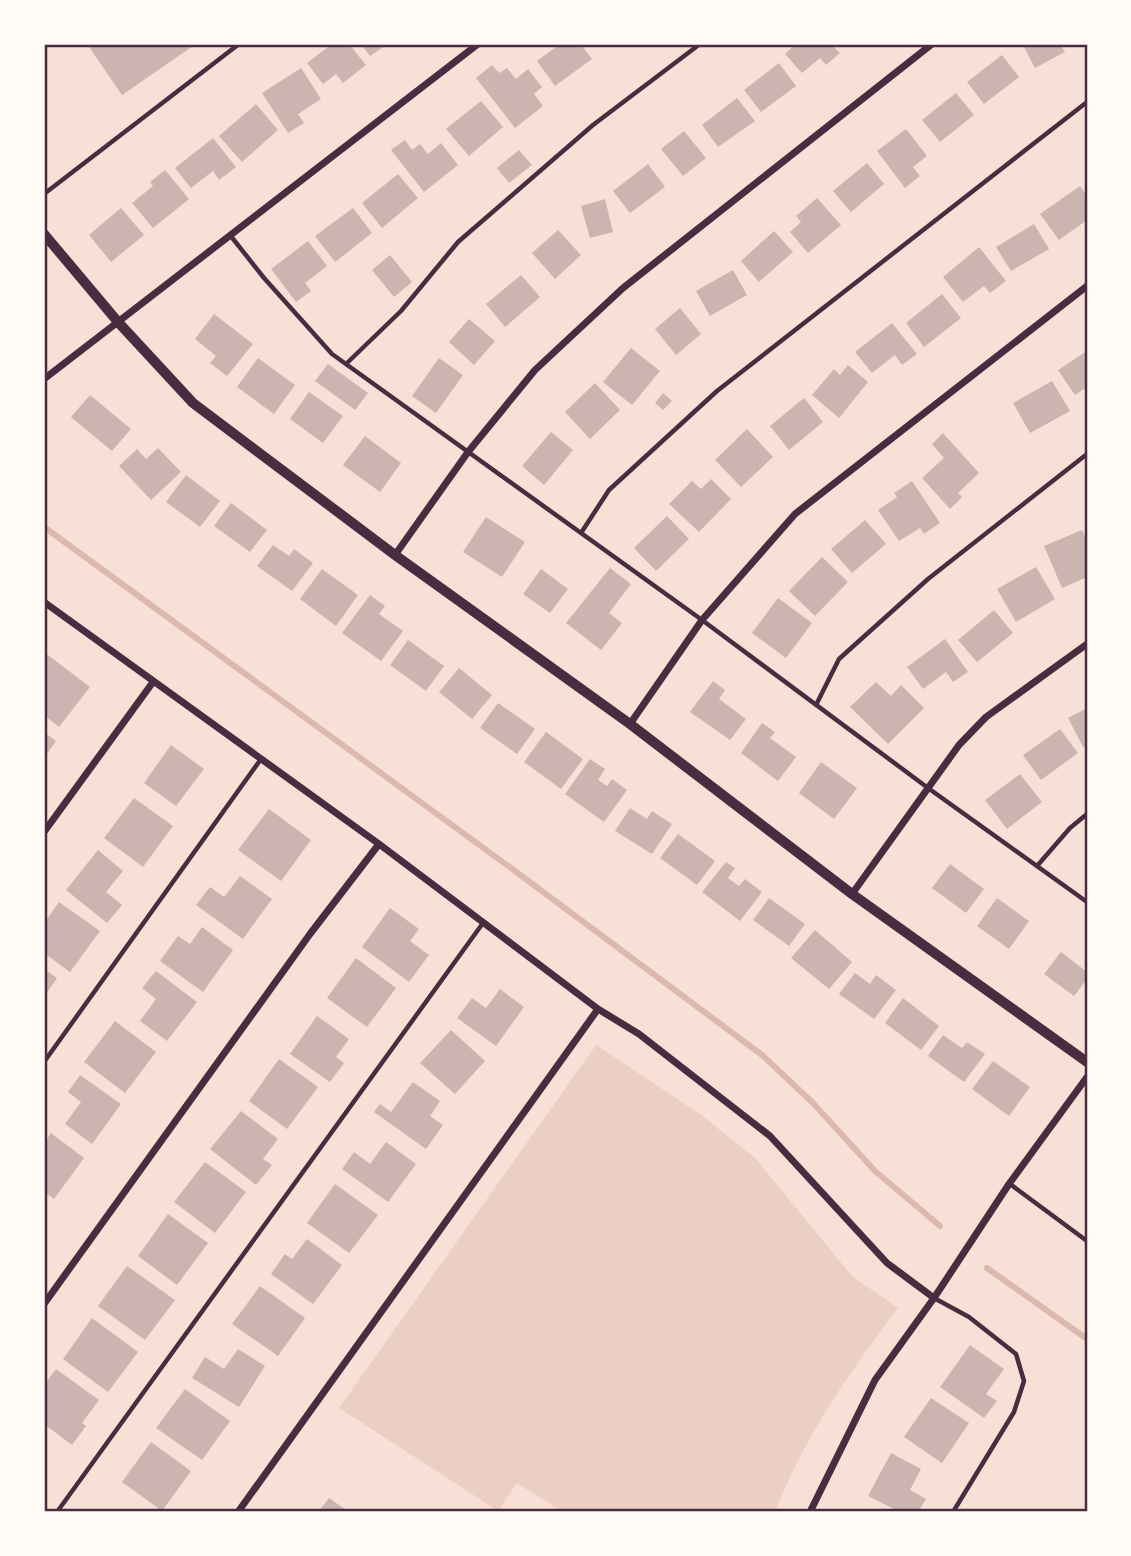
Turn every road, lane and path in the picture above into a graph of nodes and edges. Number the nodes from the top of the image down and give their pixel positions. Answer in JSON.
{"nodes":[{"id":1,"x":239,"y":44,"type":"edge"},
{"id":2,"x":478,"y":44,"type":"edge"},
{"id":3,"x":700,"y":44,"type":"edge"},
{"id":4,"x":932,"y":44,"type":"edge"},
{"id":5,"x":1087,"y":102,"type":"edge"},
{"id":6,"x":44,"y":194,"type":"edge"},
{"id":7,"x":44,"y":234,"type":"edge"},
{"id":8,"x":230,"y":235,"type":"junction"},
{"id":9,"x":1087,"y":286,"type":"edge"},
{"id":10,"x":118,"y":322,"type":"junction"},
{"id":11,"x":346,"y":365,"type":"junction"},
{"id":12,"x":44,"y":379,"type":"edge"},
{"id":13,"x":468,"y":453,"type":"junction"},
{"id":14,"x":1087,"y":454,"type":"edge"},
{"id":15,"x":581,"y":534,"type":"junction"},
{"id":16,"x":395,"y":555,"type":"junction"},
{"id":17,"x":44,"y":602,"type":"edge"},
{"id":18,"x":702,"y":620,"type":"junction"},
{"id":19,"x":1087,"y":644,"type":"edge"},
{"id":20,"x":153,"y":681,"type":"junction"},
{"id":21,"x":816,"y":705,"type":"junction"},
{"id":22,"x":630,"y":724,"type":"junction"},
{"id":23,"x":261,"y":760,"type":"junction"},
{"id":24,"x":928,"y":788,"type":"junction"},
{"id":25,"x":1087,"y":814,"type":"edge"},
{"id":26,"x":44,"y":832,"type":"edge"},
{"id":27,"x":379,"y":844,"type":"junction"},
{"id":28,"x":1037,"y":866,"type":"junction"},
{"id":29,"x":852,"y":894,"type":"junction"},
{"id":30,"x":1087,"y":902,"type":"edge"},
{"id":31,"x":483,"y":922,"type":"junction"},
{"id":32,"x":598,"y":1009,"type":"junction"},
{"id":33,"x":44,"y":1062,"type":"edge"},
{"id":34,"x":1087,"y":1062,"type":"edge"},
{"id":35,"x":1087,"y":1077,"type":"edge"},
{"id":36,"x":1009,"y":1184,"type":"junction"},
{"id":37,"x":1087,"y":1241,"type":"edge"},
{"id":38,"x":934,"y":1298,"type":"junction"},
{"id":39,"x":44,"y":1304,"type":"edge"},
{"id":40,"x":57,"y":1512,"type":"edge"},
{"id":41,"x":238,"y":1512,"type":"edge"},
{"id":42,"x":810,"y":1512,"type":"edge"},
{"id":43,"x":953,"y":1512,"type":"edge"}],
"edges":[{"from":1,"to":6,"type":"lane"},
{"from":2,"to":8,"type":"street"},
{"from":3,"to":11,"type":"lane"},
{"from":4,"to":13,"type":"street"},
{"from":5,"to":15,"type":"lane"},
{"from":7,"to":10,"type":"street"},
{"from":8,"to":10,"type":"street"},
{"from":8,"to":11,"type":"lane"},
{"from":9,"to":18,"type":"street"},
{"from":10,"to":12,"type":"street"},
{"from":10,"to":16,"type":"street"},
{"from":11,"to":13,"type":"lane"},
{"from":13,"to":15,"type":"lane"},
{"from":13,"to":16,"type":"street"},
{"from":14,"to":21,"type":"lane"},
{"from":15,"to":18,"type":"lane"},
{"from":16,"to":22,"type":"street"},
{"from":17,"to":20,"type":"street"},
{"from":18,"to":21,"type":"lane"},
{"from":18,"to":22,"type":"street"},
{"from":19,"to":24,"type":"street"},
{"from":20,"to":23,"type":"street"},
{"from":20,"to":26,"type":"street"},
{"from":21,"to":24,"type":"lane"},
{"from":22,"to":29,"type":"street"},
{"from":23,"to":27,"type":"street"},
{"from":23,"to":33,"type":"lane"},
{"from":24,"to":28,"type":"lane"},
{"from":24,"to":29,"type":"street"},
{"from":25,"to":28,"type":"lane"},
{"from":27,"to":31,"type":"street"},
{"from":27,"to":39,"type":"street"},
{"from":28,"to":30,"type":"lane"},
{"from":29,"to":34,"type":"street"},
{"from":31,"to":32,"type":"street"},
{"from":31,"to":40,"type":"lane"},
{"from":32,"to":38,"type":"street"},
{"from":32,"to":41,"type":"street"},
{"from":35,"to":36,"type":"street"},
{"from":36,"to":37,"type":"lane"},
{"from":36,"to":38,"type":"street"},
{"from":38,"to":42,"type":"street"},
{"from":38,"to":43,"type":"lane"}]}
